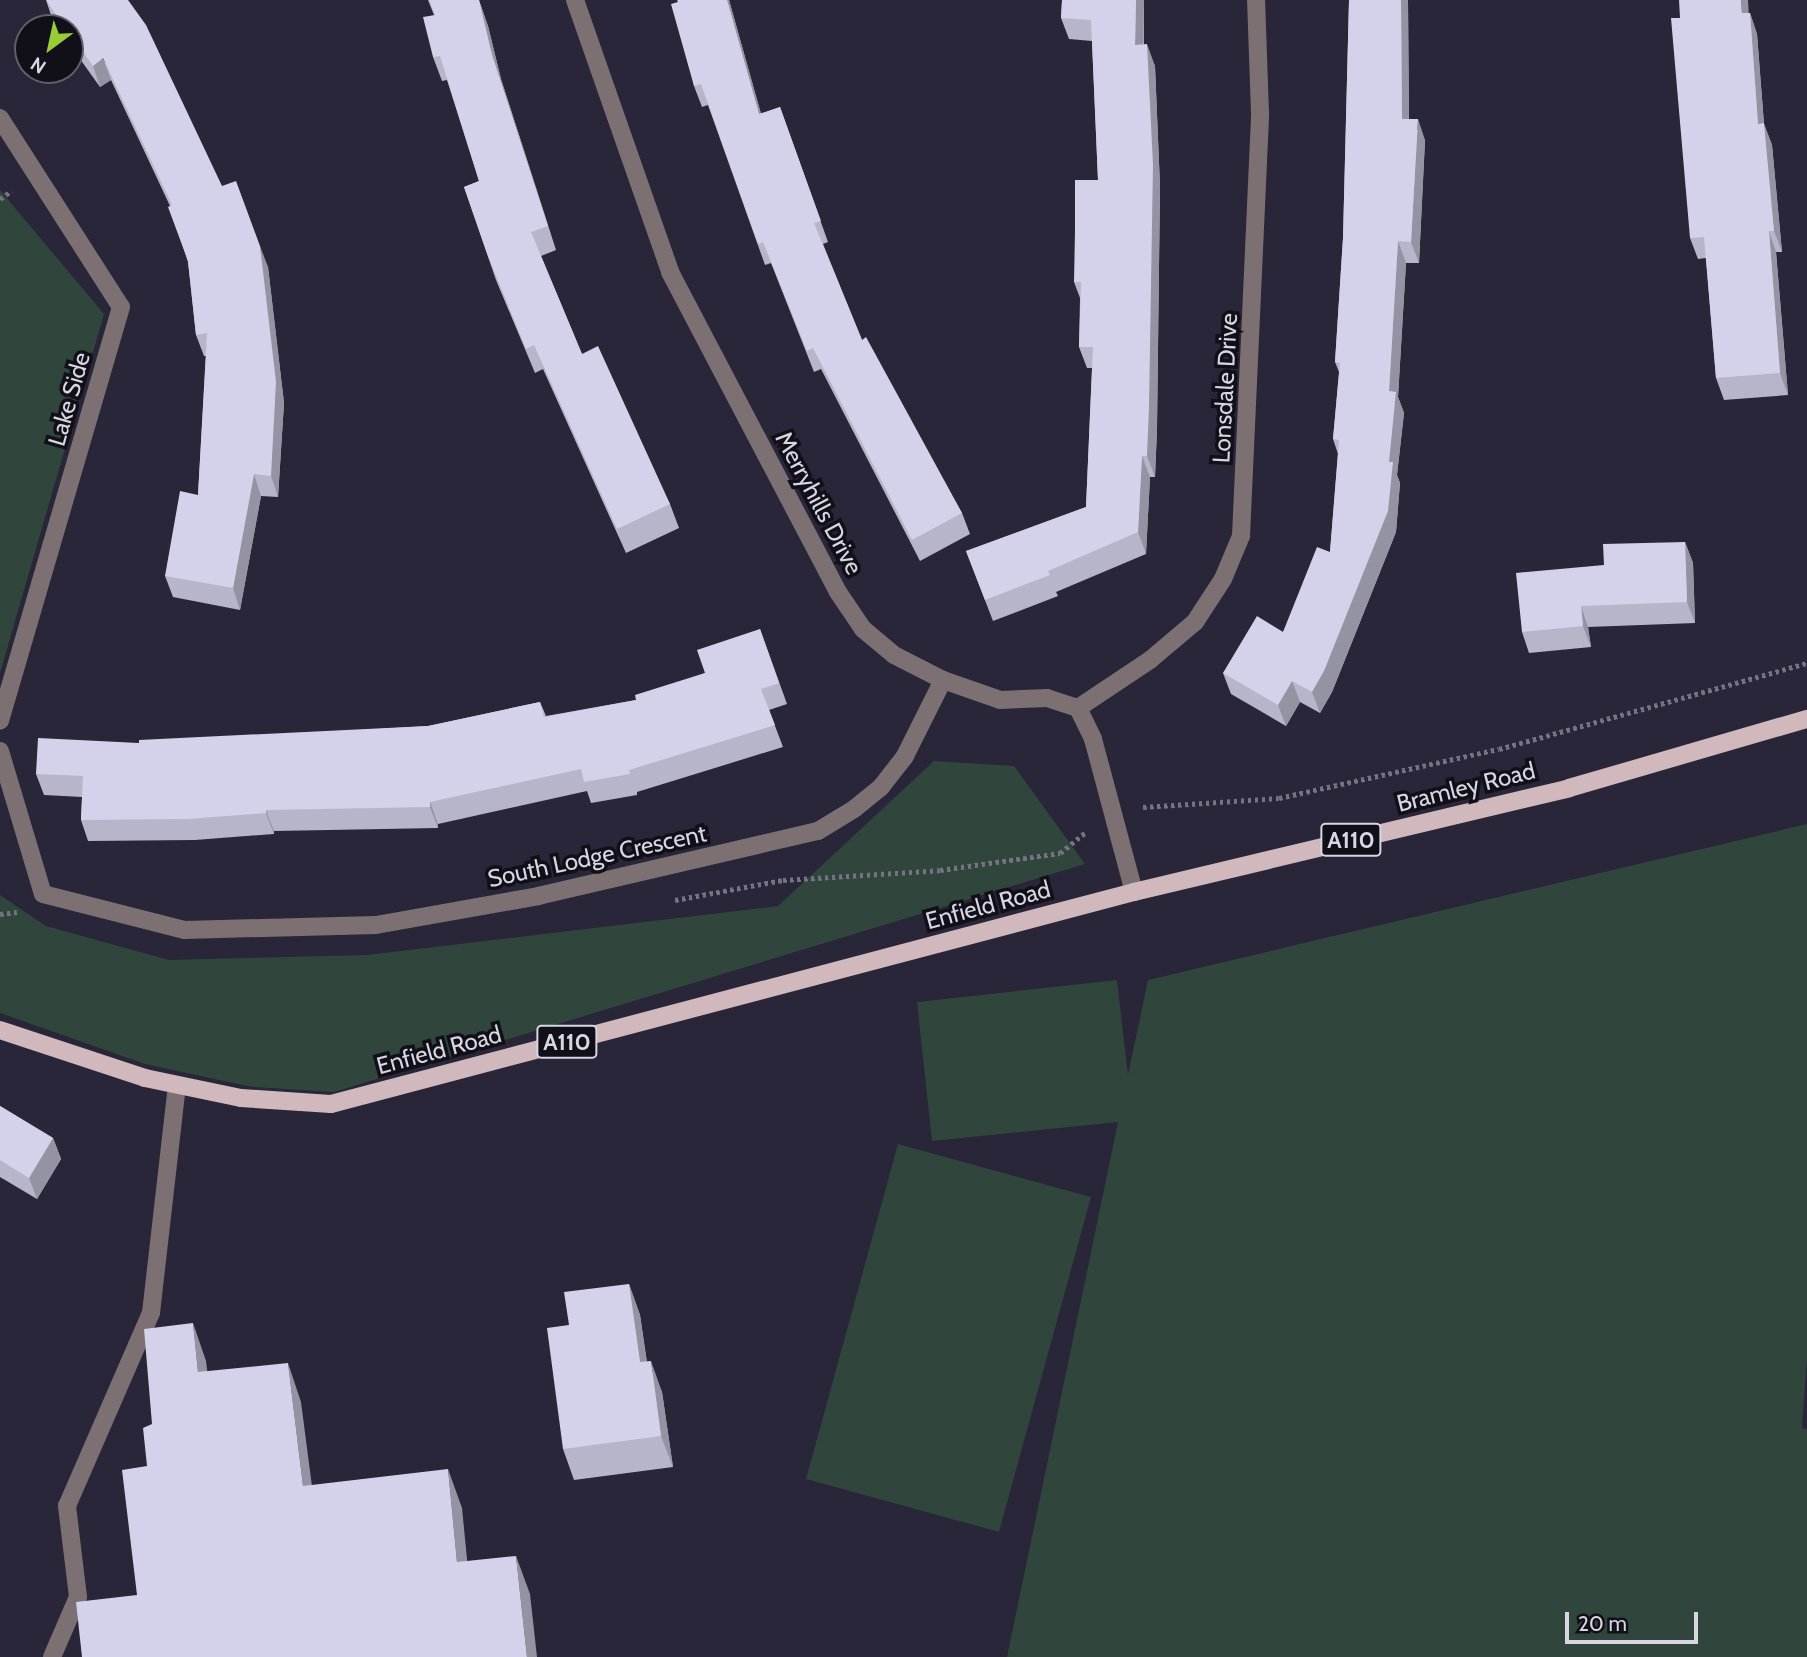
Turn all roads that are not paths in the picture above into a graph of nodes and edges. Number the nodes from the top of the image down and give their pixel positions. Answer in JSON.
{"nodes":[{"id":1,"x":575,"y":0,"type":"edge"},
{"id":2,"x":1256,"y":0,"type":"edge"},
{"id":3,"x":0,"y":118,"type":"edge"},
{"id":4,"x":943,"y":680,"type":"junction"},
{"id":5,"x":1079,"y":708,"type":"junction"},
{"id":6,"x":1807,"y":719,"type":"edge"},
{"id":7,"x":0,"y":721,"type":"edge"},
{"id":8,"x":0,"y":751,"type":"edge"},
{"id":9,"x":1133,"y":892,"type":"junction"},
{"id":10,"x":0,"y":1030,"type":"edge"},
{"id":11,"x":177,"y":1085,"type":"junction"},
{"id":12,"x":52,"y":1657,"type":"edge"}],
"edges":[{"from":1,"to":4,"type":"street","name":"Merryhills Drive"},
{"from":2,"to":5,"type":"street","name":"Lonsdale Drive"},
{"from":3,"to":7,"type":"street","name":"Lake Side"},
{"from":4,"to":5,"type":"street","name":"Merryhills Drive"},
{"from":4,"to":8,"type":"street","name":"South Lodge Crescent"},
{"from":5,"to":9,"type":"street"},
{"from":6,"to":9,"type":"main road","name":"Bramley Road","number":"A110"},
{"from":9,"to":11,"type":"main road","name":"Enfield Road","number":"A110"},
{"from":10,"to":11,"type":"main road","name":"Enfield Road","number":"A110"},
{"from":11,"to":12,"type":"street"}]}
